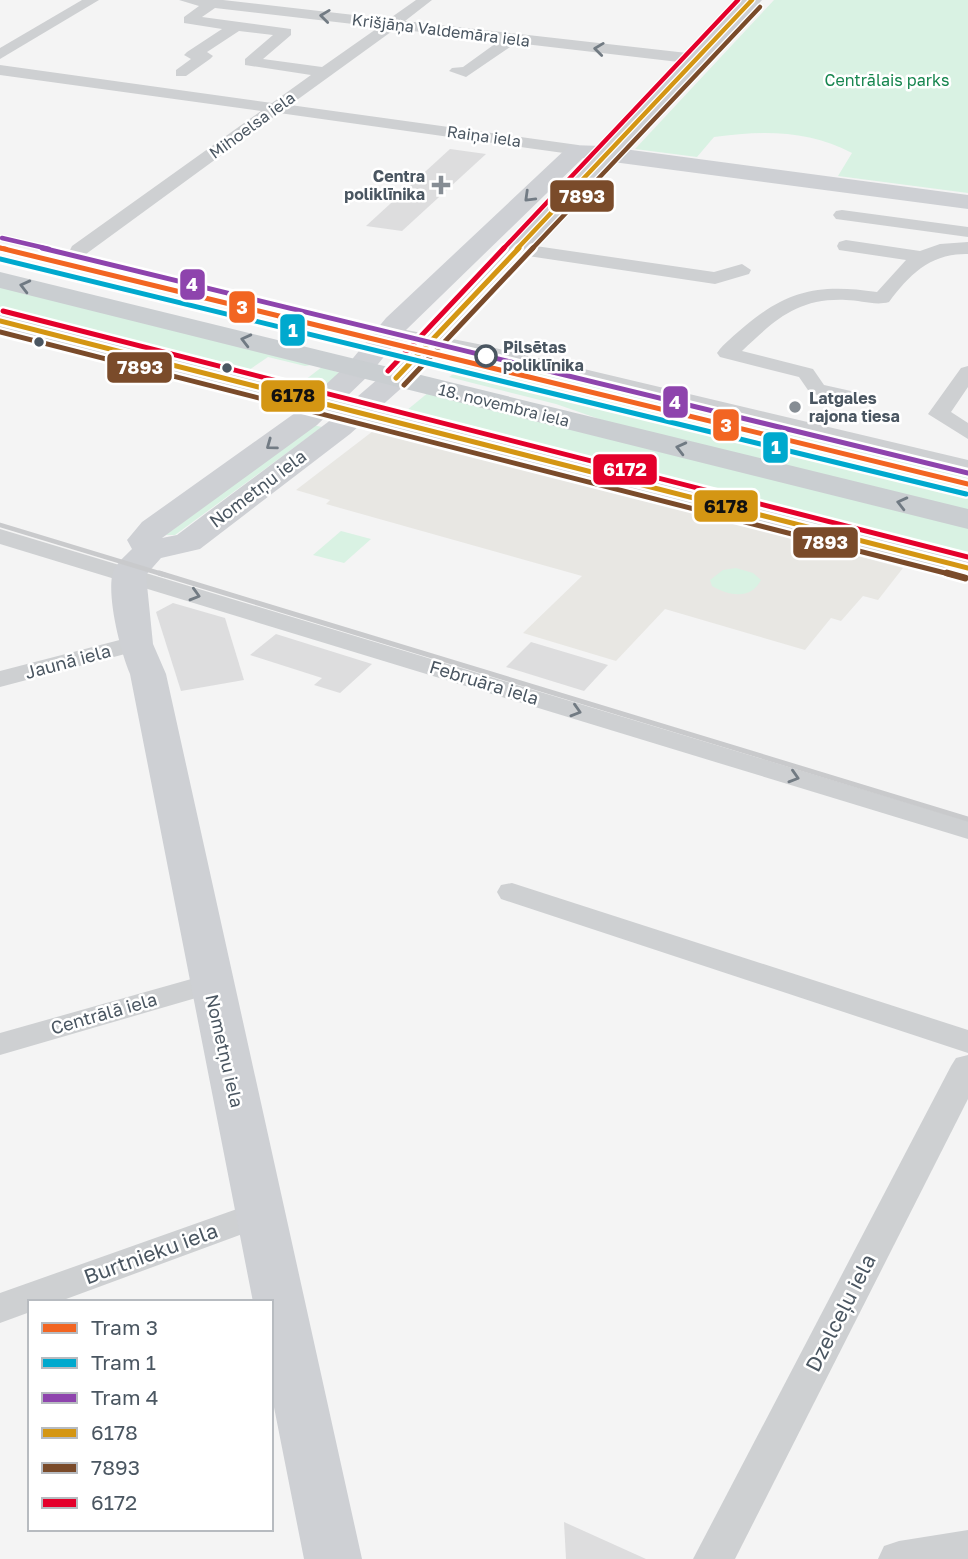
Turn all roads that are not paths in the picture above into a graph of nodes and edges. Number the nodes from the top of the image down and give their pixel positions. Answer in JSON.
{"nodes":[{"id":1,"x":92,"y":0,"type":"edge"},
{"id":2,"x":186,"y":0,"type":"edge"},
{"id":3,"x":723,"y":0,"type":"edge"},
{"id":4,"x":752,"y":0,"type":"edge"},
{"id":5,"x":400,"y":1,"type":"edge"},
{"id":6,"x":423,"y":2,"type":"edge"},
{"id":7,"x":212,"y":3,"type":"junction"},
{"id":8,"x":393,"y":24,"type":"junction"},
{"id":9,"x":233,"y":28,"type":"junction"},
{"id":10,"x":511,"y":38,"type":"junction"},
{"id":11,"x":0,"y":54,"type":"edge"},
{"id":12,"x":667,"y":56,"type":"junction"},
{"id":13,"x":696,"y":59,"type":"junction"},
{"id":14,"x":0,"y":70,"type":"edge"},
{"id":15,"x":457,"y":71,"type":"dead end"},
{"id":16,"x":325,"y":72,"type":"junction"},
{"id":17,"x":181,"y":73,"type":"dead end"},
{"id":18,"x":275,"y":108,"type":"junction"},
{"id":19,"x":578,"y":150,"type":"junction"},
{"id":20,"x":607,"y":153,"type":"junction"},
{"id":21,"x":968,"y":202,"type":"edge"},
{"id":22,"x":842,"y":215,"type":"dead end"},
{"id":23,"x":968,"y":232,"type":"edge"},
{"id":24,"x":846,"y":246,"type":"dead end"},
{"id":25,"x":968,"y":248,"type":"edge"},
{"id":26,"x":515,"y":249,"type":"junction"},
{"id":27,"x":79,"y":250,"type":"dead end"},
{"id":28,"x":921,"y":257,"type":"junction"},
{"id":29,"x":743,"y":270,"type":"dead end"},
{"id":30,"x":0,"y":280,"type":"edge"},
{"id":31,"x":0,"y":321,"type":"edge"},
{"id":32,"x":391,"y":333,"type":"junction"},
{"id":33,"x":433,"y":340,"type":"junction"},
{"id":34,"x":359,"y":369,"type":"junction"},
{"id":35,"x":968,"y":372,"type":"edge"},
{"id":36,"x":396,"y":377,"type":"junction"},
{"id":37,"x":861,"y":400,"type":"dead end"},
{"id":38,"x":324,"y":403,"type":"junction"},
{"id":39,"x":358,"y":412,"type":"junction"},
{"id":40,"x":968,"y":432,"type":"edge"},
{"id":41,"x":968,"y":467,"type":"edge"},
{"id":42,"x":968,"y":519,"type":"edge"},
{"id":43,"x":0,"y":536,"type":"edge"},
{"id":44,"x":140,"y":563,"type":"junction"},
{"id":45,"x":968,"y":568,"type":"edge"},
{"id":46,"x":135,"y":644,"type":"junction"},
{"id":47,"x":0,"y":679,"type":"edge"},
{"id":48,"x":968,"y":831,"type":"edge"},
{"id":49,"x":512,"y":892,"type":"dead end"},
{"id":50,"x":209,"y":984,"type":"junction"},
{"id":51,"x":968,"y":1042,"type":"edge"},
{"id":52,"x":0,"y":1044,"type":"edge"},
{"id":53,"x":968,"y":1066,"type":"edge"},
{"id":54,"x":262,"y":1213,"type":"junction"},
{"id":55,"x":0,"y":1308,"type":"edge"},
{"id":56,"x":968,"y":1548,"type":"edge"},
{"id":57,"x":333,"y":1559,"type":"edge"},
{"id":58,"x":714,"y":1559,"type":"edge"},
{"id":59,"x":899,"y":1559,"type":"edge"}],
"edges":[{"from":1,"to":11,"type":"street"},
{"from":2,"to":7,"type":"street","name":"Krišjāņa Valdemāra iela"},
{"from":3,"to":12,"type":"street"},
{"from":4,"to":13,"type":"street","name":"Nometņu iela"},
{"from":5,"to":6,"type":"street"},
{"from":6,"to":8,"type":"street","name":"Mihoelsa iela"},
{"from":8,"to":7,"type":"street","name":"Krišjāņa Valdemāra iela","one_way":true},
{"from":7,"to":9,"type":"street"},
{"from":8,"to":10,"type":"street","name":"Krišjāņa Valdemāra iela"},
{"from":8,"to":16,"type":"street","name":"Mihoelsa iela"},
{"from":9,"to":16,"type":"street"},
{"from":9,"to":17,"type":"street"},
{"from":12,"to":10,"type":"street","name":"Krišjāņa Valdemāra iela","one_way":true},
{"from":10,"to":15,"type":"street"},
{"from":12,"to":13,"type":"street","name":"Krišjāņa Valdemāra iela"},
{"from":13,"to":20,"type":"street","name":"Nometņu iela"},
{"from":14,"to":18,"type":"street","name":"Raiņa iela"},
{"from":16,"to":18,"type":"street","name":"Mihoelsa iela"},
{"from":18,"to":19,"type":"street","name":"Raiņa iela"},
{"from":18,"to":27,"type":"street","name":"Mihoelsa iela"},
{"from":19,"to":20,"type":"street","name":"Raiņa iela"},
{"from":19,"to":32,"type":"street","one_way":true},
{"from":20,"to":21,"type":"street","name":"Raiņa iela"},
{"from":20,"to":26,"type":"street","name":"Nometņu iela"},
{"from":22,"to":23,"type":"street"},
{"from":24,"to":28,"type":"street"},
{"from":25,"to":28,"type":"street"},
{"from":26,"to":29,"type":"street"},
{"from":26,"to":33,"type":"street","name":"Nometņu iela"},
{"from":28,"to":37,"type":"street"},
{"from":34,"to":30,"type":"main road","name":"18. novembra iela","one_way":true},
{"from":31,"to":38,"type":"main road"},
{"from":32,"to":33,"type":"street"},
{"from":32,"to":34,"type":"street"},
{"from":33,"to":36,"type":"street","name":"Nometņu iela"},
{"from":33,"to":41,"type":"street"},
{"from":34,"to":36,"type":"main road","name":"18. novembra iela"},
{"from":34,"to":38,"type":"street"},
{"from":35,"to":40,"type":"street"},
{"from":36,"to":39,"type":"street","name":"Nometņu iela"},
{"from":42,"to":36,"type":"main road","name":"18. novembra iela","one_way":true},
{"from":38,"to":39,"type":"main road"},
{"from":38,"to":44,"type":"street","name":"Nometņu iela","one_way":true},
{"from":39,"to":44,"type":"street","name":"Nometņu iela"},
{"from":39,"to":45,"type":"main road"},
{"from":43,"to":44,"type":"street","name":"Februāra iela"},
{"from":44,"to":46,"type":"street","name":"Nometņu iela"},
{"from":44,"to":48,"type":"street","name":"Februāra iela","one_way":true},
{"from":46,"to":47,"type":"street","name":"Jaunā iela"},
{"from":46,"to":50,"type":"street","name":"Nometņu iela"},
{"from":49,"to":51,"type":"street"},
{"from":50,"to":52,"type":"street","name":"Centrālā iela"},
{"from":50,"to":54,"type":"street","name":"Nometņu iela"},
{"from":53,"to":58,"type":"street","name":"Dzelceļu iela"},
{"from":54,"to":55,"type":"street","name":"Burtnieku iela"},
{"from":54,"to":57,"type":"street","name":"Nometņu iela"},
{"from":56,"to":59,"type":"street"}]}
